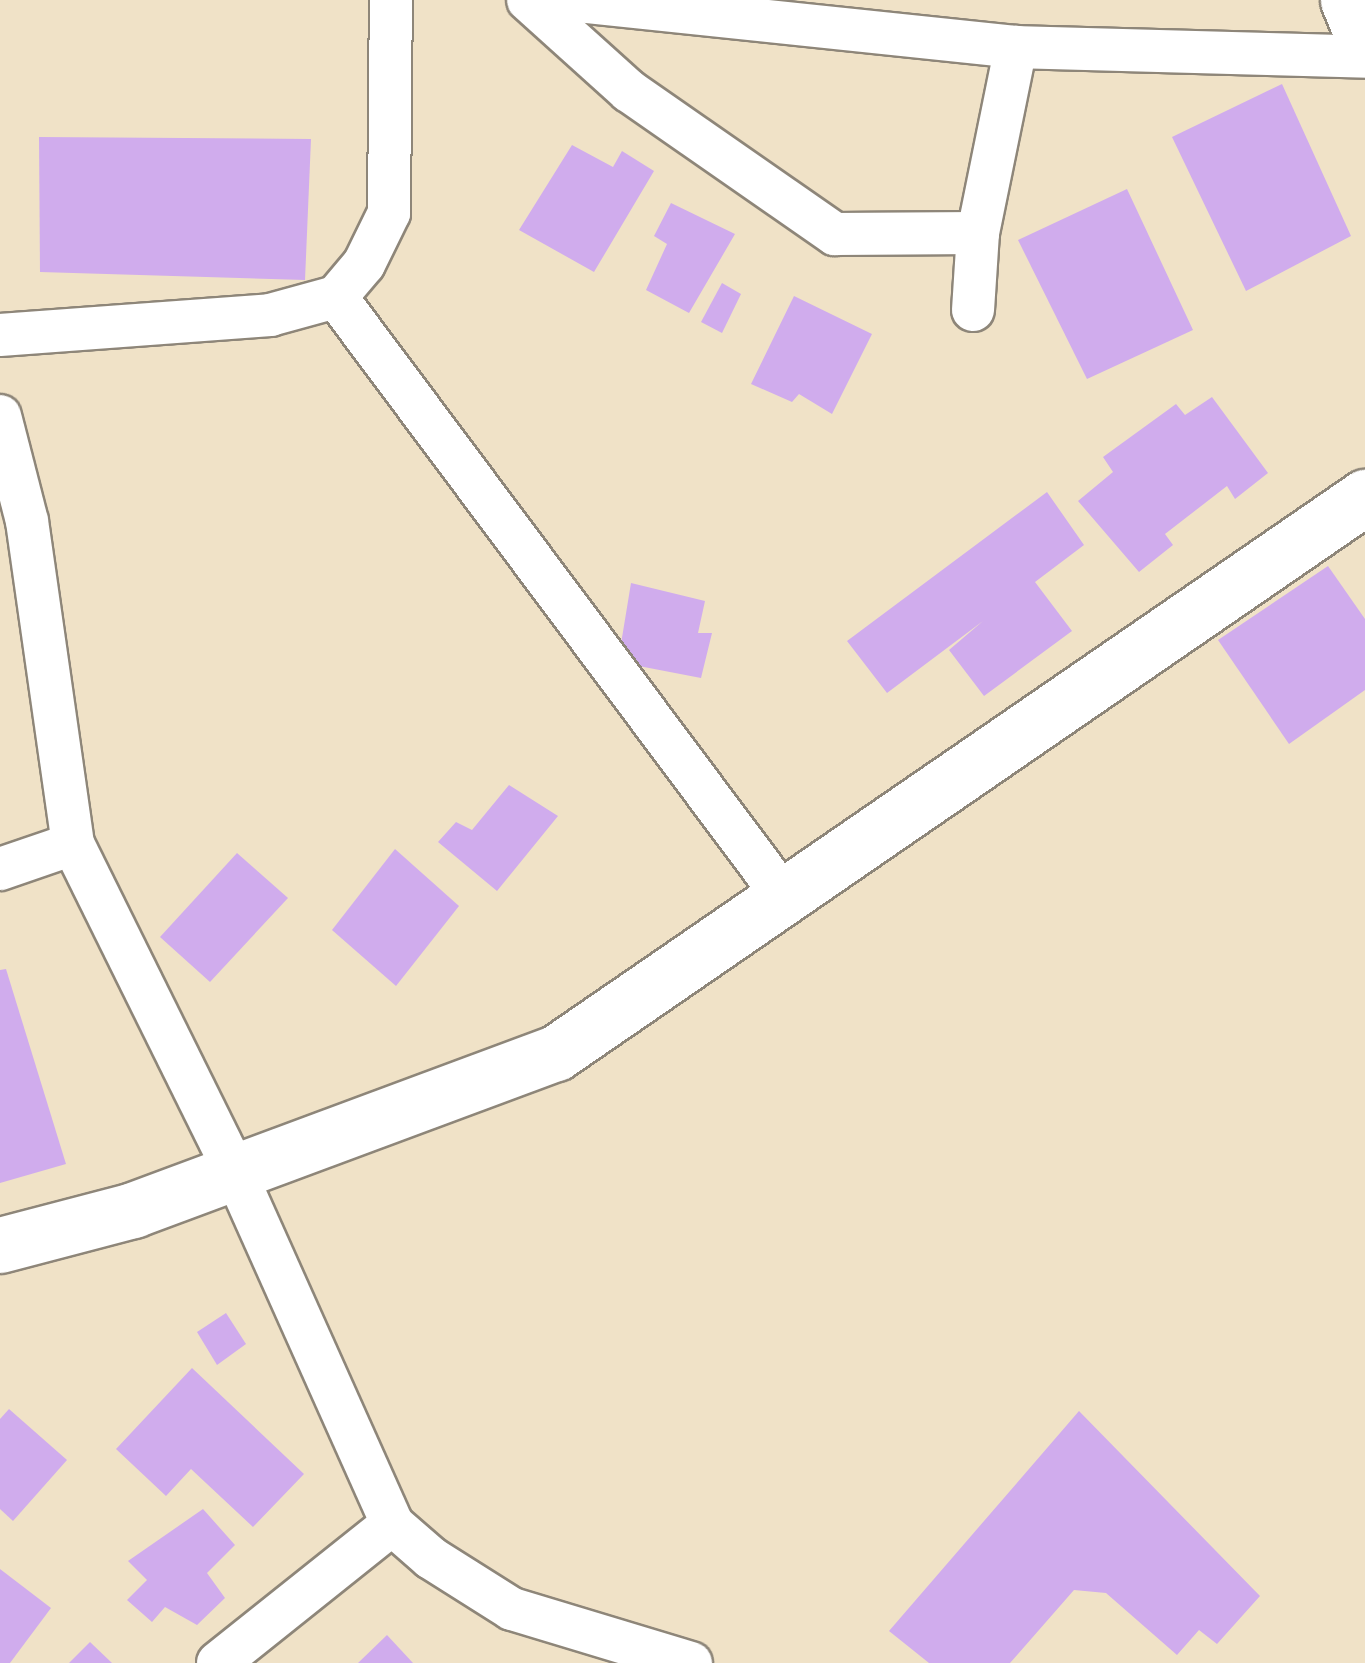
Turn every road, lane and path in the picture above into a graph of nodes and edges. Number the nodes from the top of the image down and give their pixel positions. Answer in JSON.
{"nodes":[{"id":1,"x":392,"y":0,"type":"edge"},
{"id":2,"x":528,"y":0,"type":"edge"},
{"id":3,"x":568,"y":0,"type":"edge"},
{"id":4,"x":1348,"y":0,"type":"edge"},
{"id":5,"x":924,"y":20,"type":"edge"},
{"id":6,"x":1365,"y":42,"type":"edge"},
{"id":7,"x":1016,"y":47,"type":"junction"},
{"id":8,"x":1365,"y":57,"type":"edge"},
{"id":9,"x":978,"y":233,"type":"junction"},
{"id":10,"x":336,"y":297,"type":"junction"},
{"id":11,"x":973,"y":310,"type":"dead end"},
{"id":12,"x":0,"y":335,"type":"edge"},
{"id":13,"x":0,"y":416,"type":"edge"},
{"id":14,"x":1365,"y":498,"type":"edge"},
{"id":15,"x":73,"y":844,"type":"junction"},
{"id":16,"x":0,"y":869,"type":"edge"},
{"id":17,"x":784,"y":897,"type":"junction"},
{"id":18,"x":234,"y":1170,"type":"junction"},
{"id":19,"x":0,"y":1245,"type":"edge"},
{"id":20,"x":392,"y":1524,"type":"junction"},
{"id":21,"x":218,"y":1663,"type":"edge"},
{"id":22,"x":691,"y":1663,"type":"edge"}],
"edges":[{"from":1,"to":10,"type":"street"},
{"from":2,"to":9,"type":"street"},
{"from":3,"to":5,"type":"street"},
{"from":4,"to":6,"type":"street"},
{"from":5,"to":7,"type":"street"},
{"from":7,"to":8,"type":"street"},
{"from":7,"to":9,"type":"street"},
{"from":9,"to":11,"type":"street"},
{"from":10,"to":12,"type":"street"},
{"from":10,"to":17,"type":"street"},
{"from":13,"to":15,"type":"street"},
{"from":14,"to":17,"type":"street"},
{"from":15,"to":16,"type":"street"},
{"from":15,"to":18,"type":"street"},
{"from":17,"to":18,"type":"street"},
{"from":18,"to":19,"type":"street"},
{"from":18,"to":20,"type":"street"},
{"from":20,"to":21,"type":"street"},
{"from":20,"to":22,"type":"street"}]}
